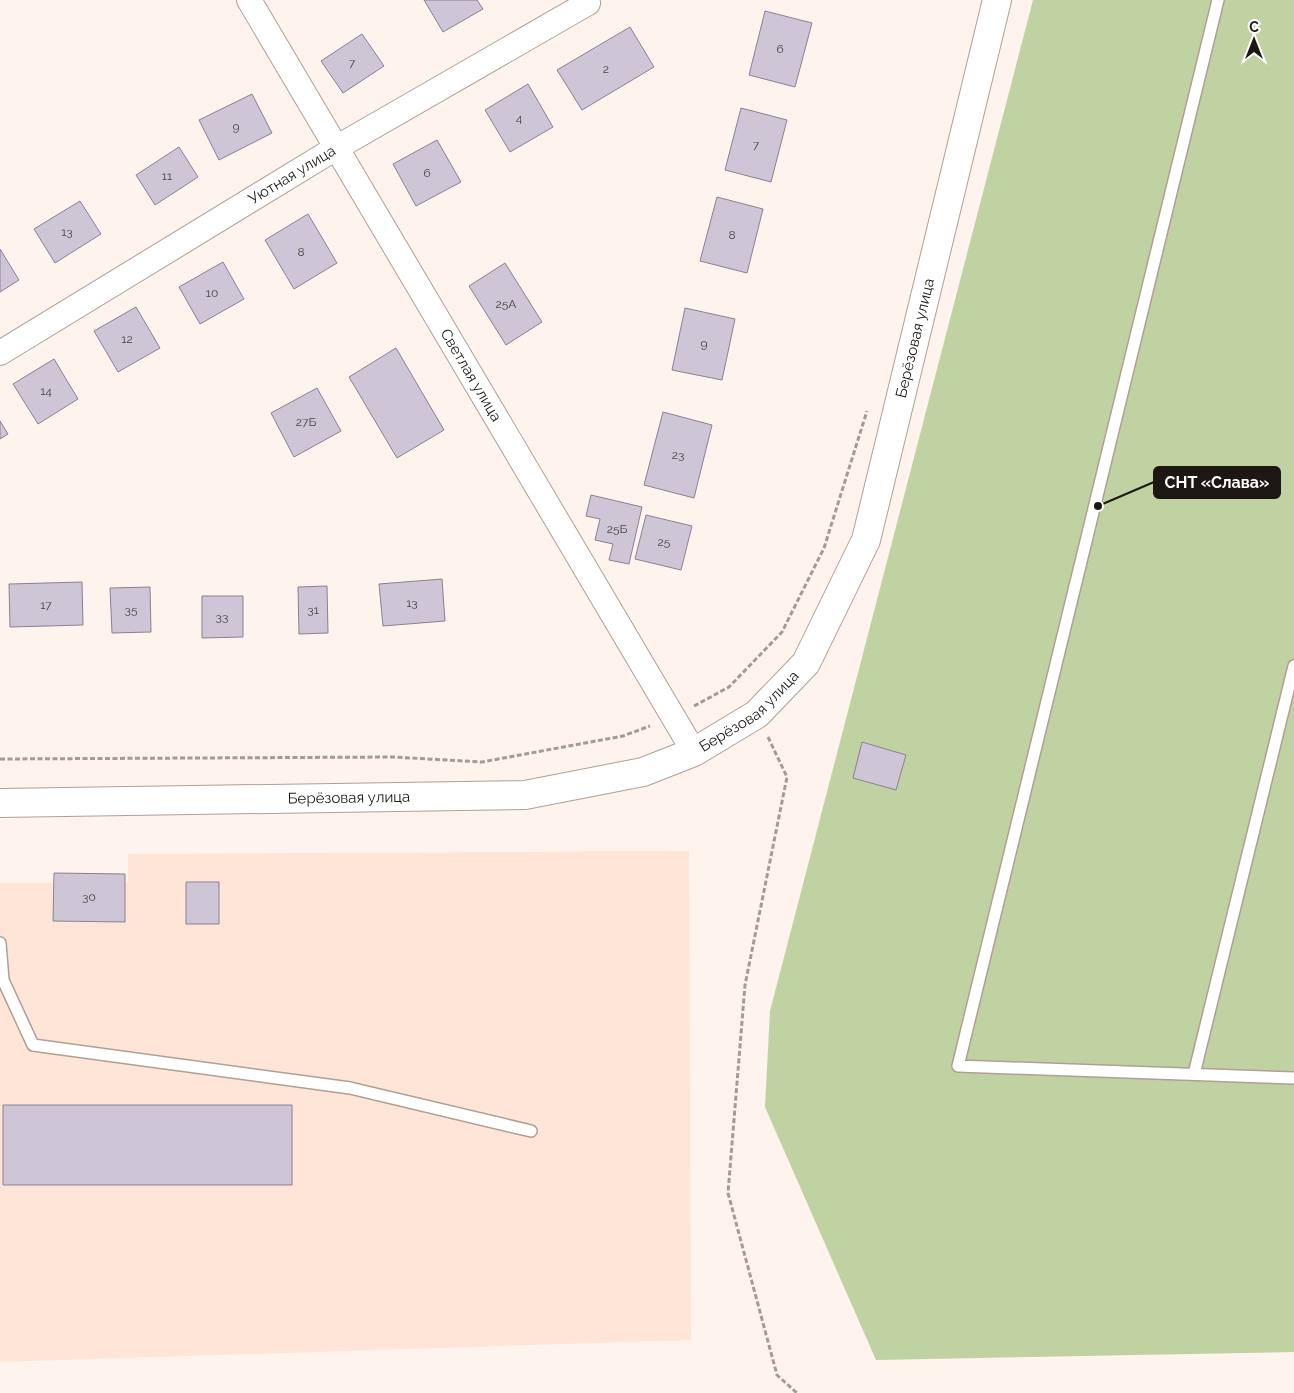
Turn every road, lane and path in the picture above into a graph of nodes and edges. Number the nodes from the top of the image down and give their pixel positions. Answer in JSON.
{"nodes":[{"id":1,"x":249,"y":0,"type":"edge"},
{"id":2,"x":997,"y":0,"type":"edge"},
{"id":3,"x":1218,"y":0,"type":"edge"},
{"id":4,"x":588,"y":3,"type":"dead end"},
{"id":5,"x":336,"y":148,"type":"junction"},
{"id":6,"x":0,"y":353,"type":"edge"},
{"id":7,"x":868,"y":410,"type":"dead end"},
{"id":8,"x":1294,"y":666,"type":"edge"},
{"id":9,"x":757,"y":714,"type":"junction"},
{"id":10,"x":673,"y":717,"type":"junction"},
{"id":11,"x":694,"y":752,"type":"junction"},
{"id":12,"x":0,"y":759,"type":"edge"},
{"id":13,"x":0,"y":803,"type":"edge"},
{"id":14,"x":0,"y":943,"type":"edge"},
{"id":15,"x":1194,"y":1074,"type":"junction"},
{"id":16,"x":1294,"y":1078,"type":"edge"},
{"id":17,"x":531,"y":1131,"type":"dead end"},
{"id":18,"x":797,"y":1393,"type":"edge"}],
"edges":[{"from":1,"to":5,"type":"street","name":"Светлая улица"},
{"from":2,"to":9,"type":"main road","name":"Берёзовая улица"},
{"from":3,"to":15,"type":"lane"},
{"from":4,"to":5,"type":"street","name":"Уютная улица"},
{"from":5,"to":6,"type":"street","name":"Уютная улица"},
{"from":5,"to":10,"type":"street","name":"Светлая улица"},
{"from":7,"to":10,"type":"path"},
{"from":8,"to":15,"type":"lane"},
{"from":9,"to":11,"type":"main road","name":"Берёзовая улица"},
{"from":9,"to":18,"type":"path"},
{"from":10,"to":11,"type":"street","name":"Светлая улица"},
{"from":10,"to":12,"type":"path"},
{"from":11,"to":13,"type":"main road","name":"Берёзовая улица"},
{"from":14,"to":17,"type":"lane"},
{"from":15,"to":16,"type":"lane"}]}
